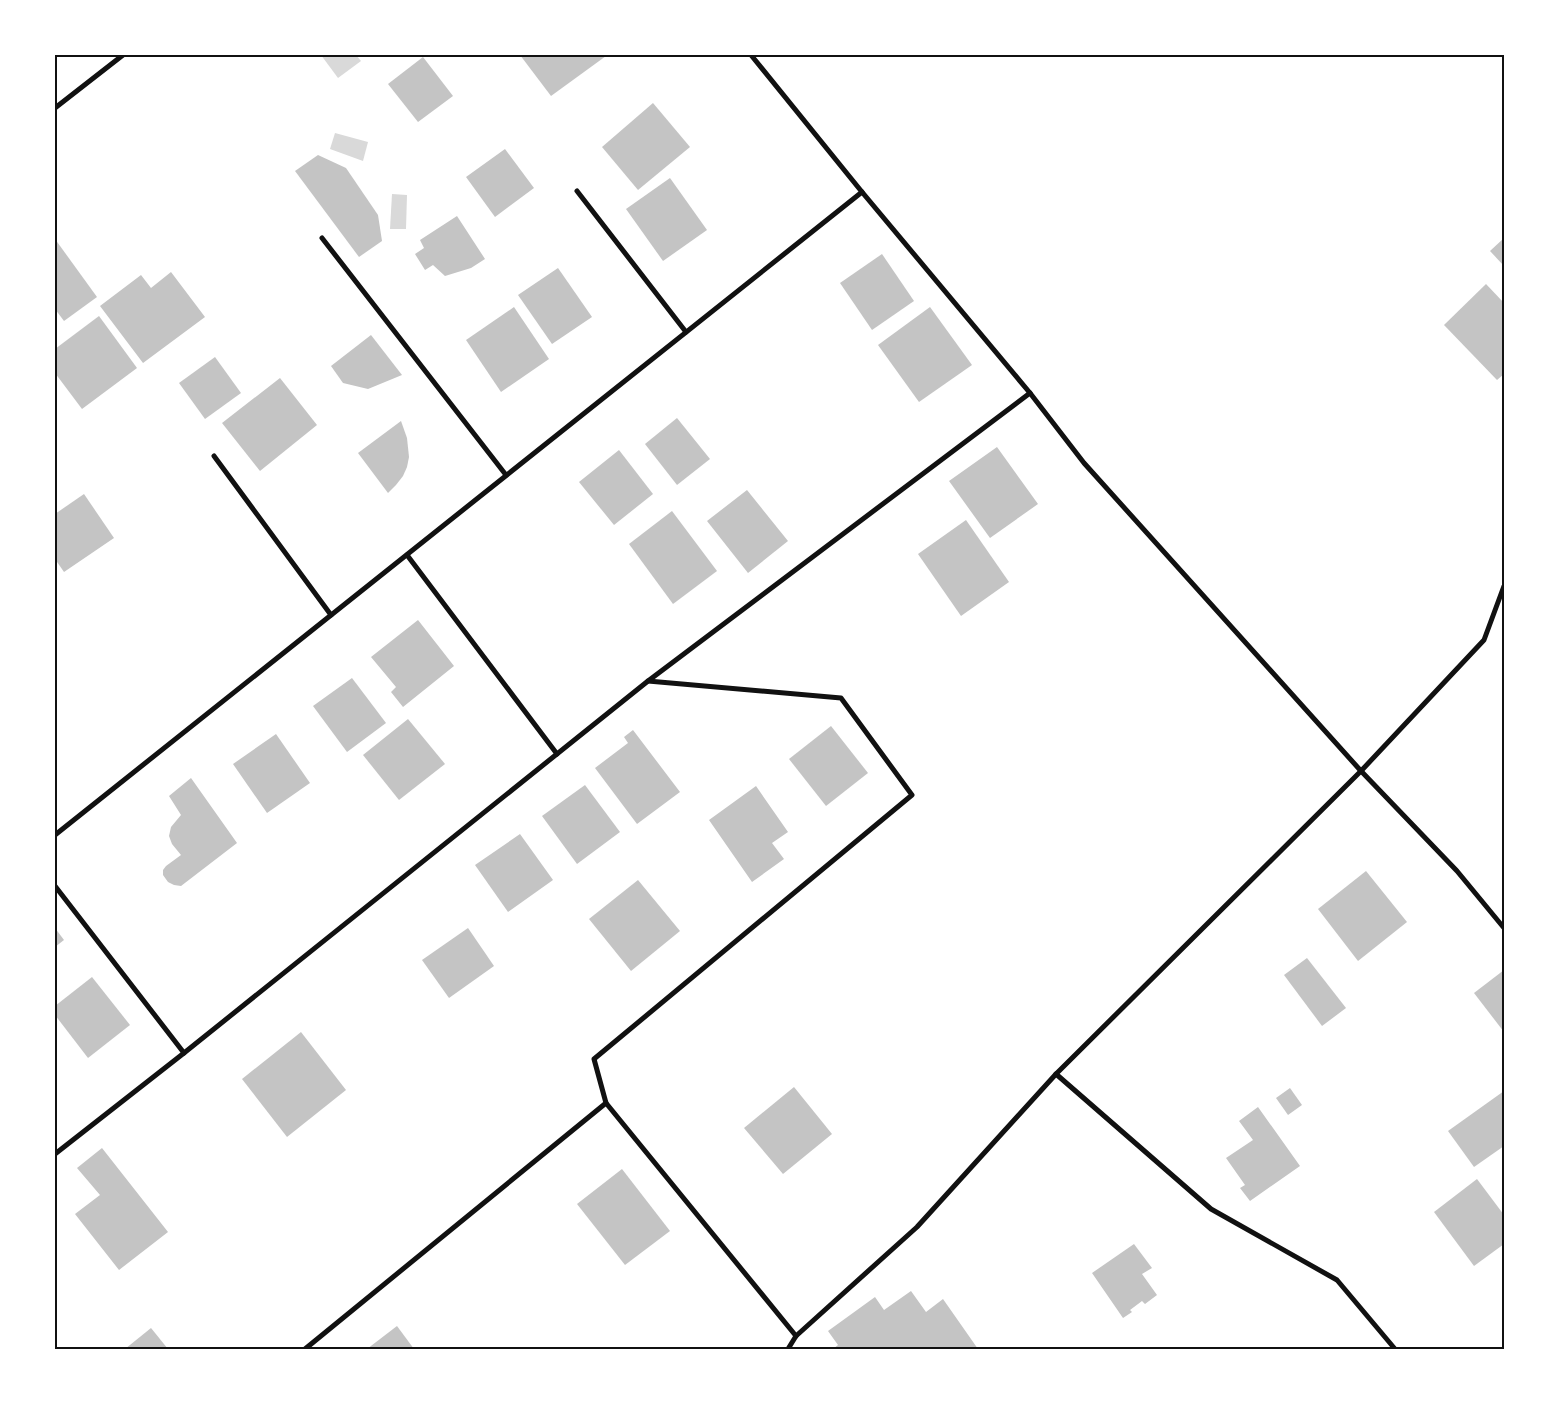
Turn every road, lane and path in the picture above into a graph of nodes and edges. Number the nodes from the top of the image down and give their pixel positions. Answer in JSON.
{"nodes":[{"id":1,"x":123,"y":55,"type":"edge"},
{"id":2,"x":751,"y":55,"type":"edge"},
{"id":3,"x":55,"y":108,"type":"edge"},
{"id":4,"x":577,"y":191,"type":"dead end"},
{"id":5,"x":862,"y":192,"type":"junction"},
{"id":6,"x":322,"y":238,"type":"dead end"},
{"id":7,"x":686,"y":332,"type":"junction"},
{"id":8,"x":1030,"y":392,"type":"junction"},
{"id":9,"x":214,"y":456,"type":"dead end"},
{"id":10,"x":506,"y":475,"type":"junction"},
{"id":11,"x":407,"y":555,"type":"junction"},
{"id":12,"x":1504,"y":586,"type":"edge"},
{"id":13,"x":332,"y":614,"type":"junction"},
{"id":14,"x":648,"y":681,"type":"junction"},
{"id":15,"x":557,"y":754,"type":"junction"},
{"id":16,"x":1361,"y":772,"type":"junction"},
{"id":17,"x":55,"y":835,"type":"edge"},
{"id":18,"x":55,"y":886,"type":"edge"},
{"id":19,"x":1504,"y":928,"type":"edge"},
{"id":20,"x":184,"y":1052,"type":"junction"},
{"id":21,"x":1056,"y":1074,"type":"junction"},
{"id":22,"x":606,"y":1103,"type":"junction"},
{"id":23,"x":55,"y":1154,"type":"edge"},
{"id":24,"x":796,"y":1336,"type":"junction"},
{"id":25,"x":305,"y":1349,"type":"edge"},
{"id":26,"x":788,"y":1349,"type":"edge"},
{"id":27,"x":1395,"y":1349,"type":"edge"}],
"edges":[{"from":1,"to":3,"type":"street"},
{"from":2,"to":5,"type":"street"},
{"from":4,"to":7,"type":"street"},
{"from":5,"to":7,"type":"street"},
{"from":5,"to":8,"type":"street"},
{"from":6,"to":10,"type":"street"},
{"from":7,"to":10,"type":"street"},
{"from":8,"to":14,"type":"street"},
{"from":8,"to":16,"type":"street"},
{"from":9,"to":13,"type":"street"},
{"from":10,"to":11,"type":"street"},
{"from":11,"to":13,"type":"street"},
{"from":11,"to":15,"type":"street"},
{"from":12,"to":16,"type":"street"},
{"from":13,"to":17,"type":"street"},
{"from":14,"to":15,"type":"street"},
{"from":14,"to":22,"type":"street"},
{"from":15,"to":20,"type":"street"},
{"from":16,"to":19,"type":"street"},
{"from":16,"to":21,"type":"street"},
{"from":18,"to":20,"type":"street"},
{"from":20,"to":23,"type":"street"},
{"from":21,"to":24,"type":"street"},
{"from":21,"to":27,"type":"street"},
{"from":22,"to":24,"type":"street"},
{"from":22,"to":25,"type":"street"},
{"from":24,"to":26,"type":"street"}]}
